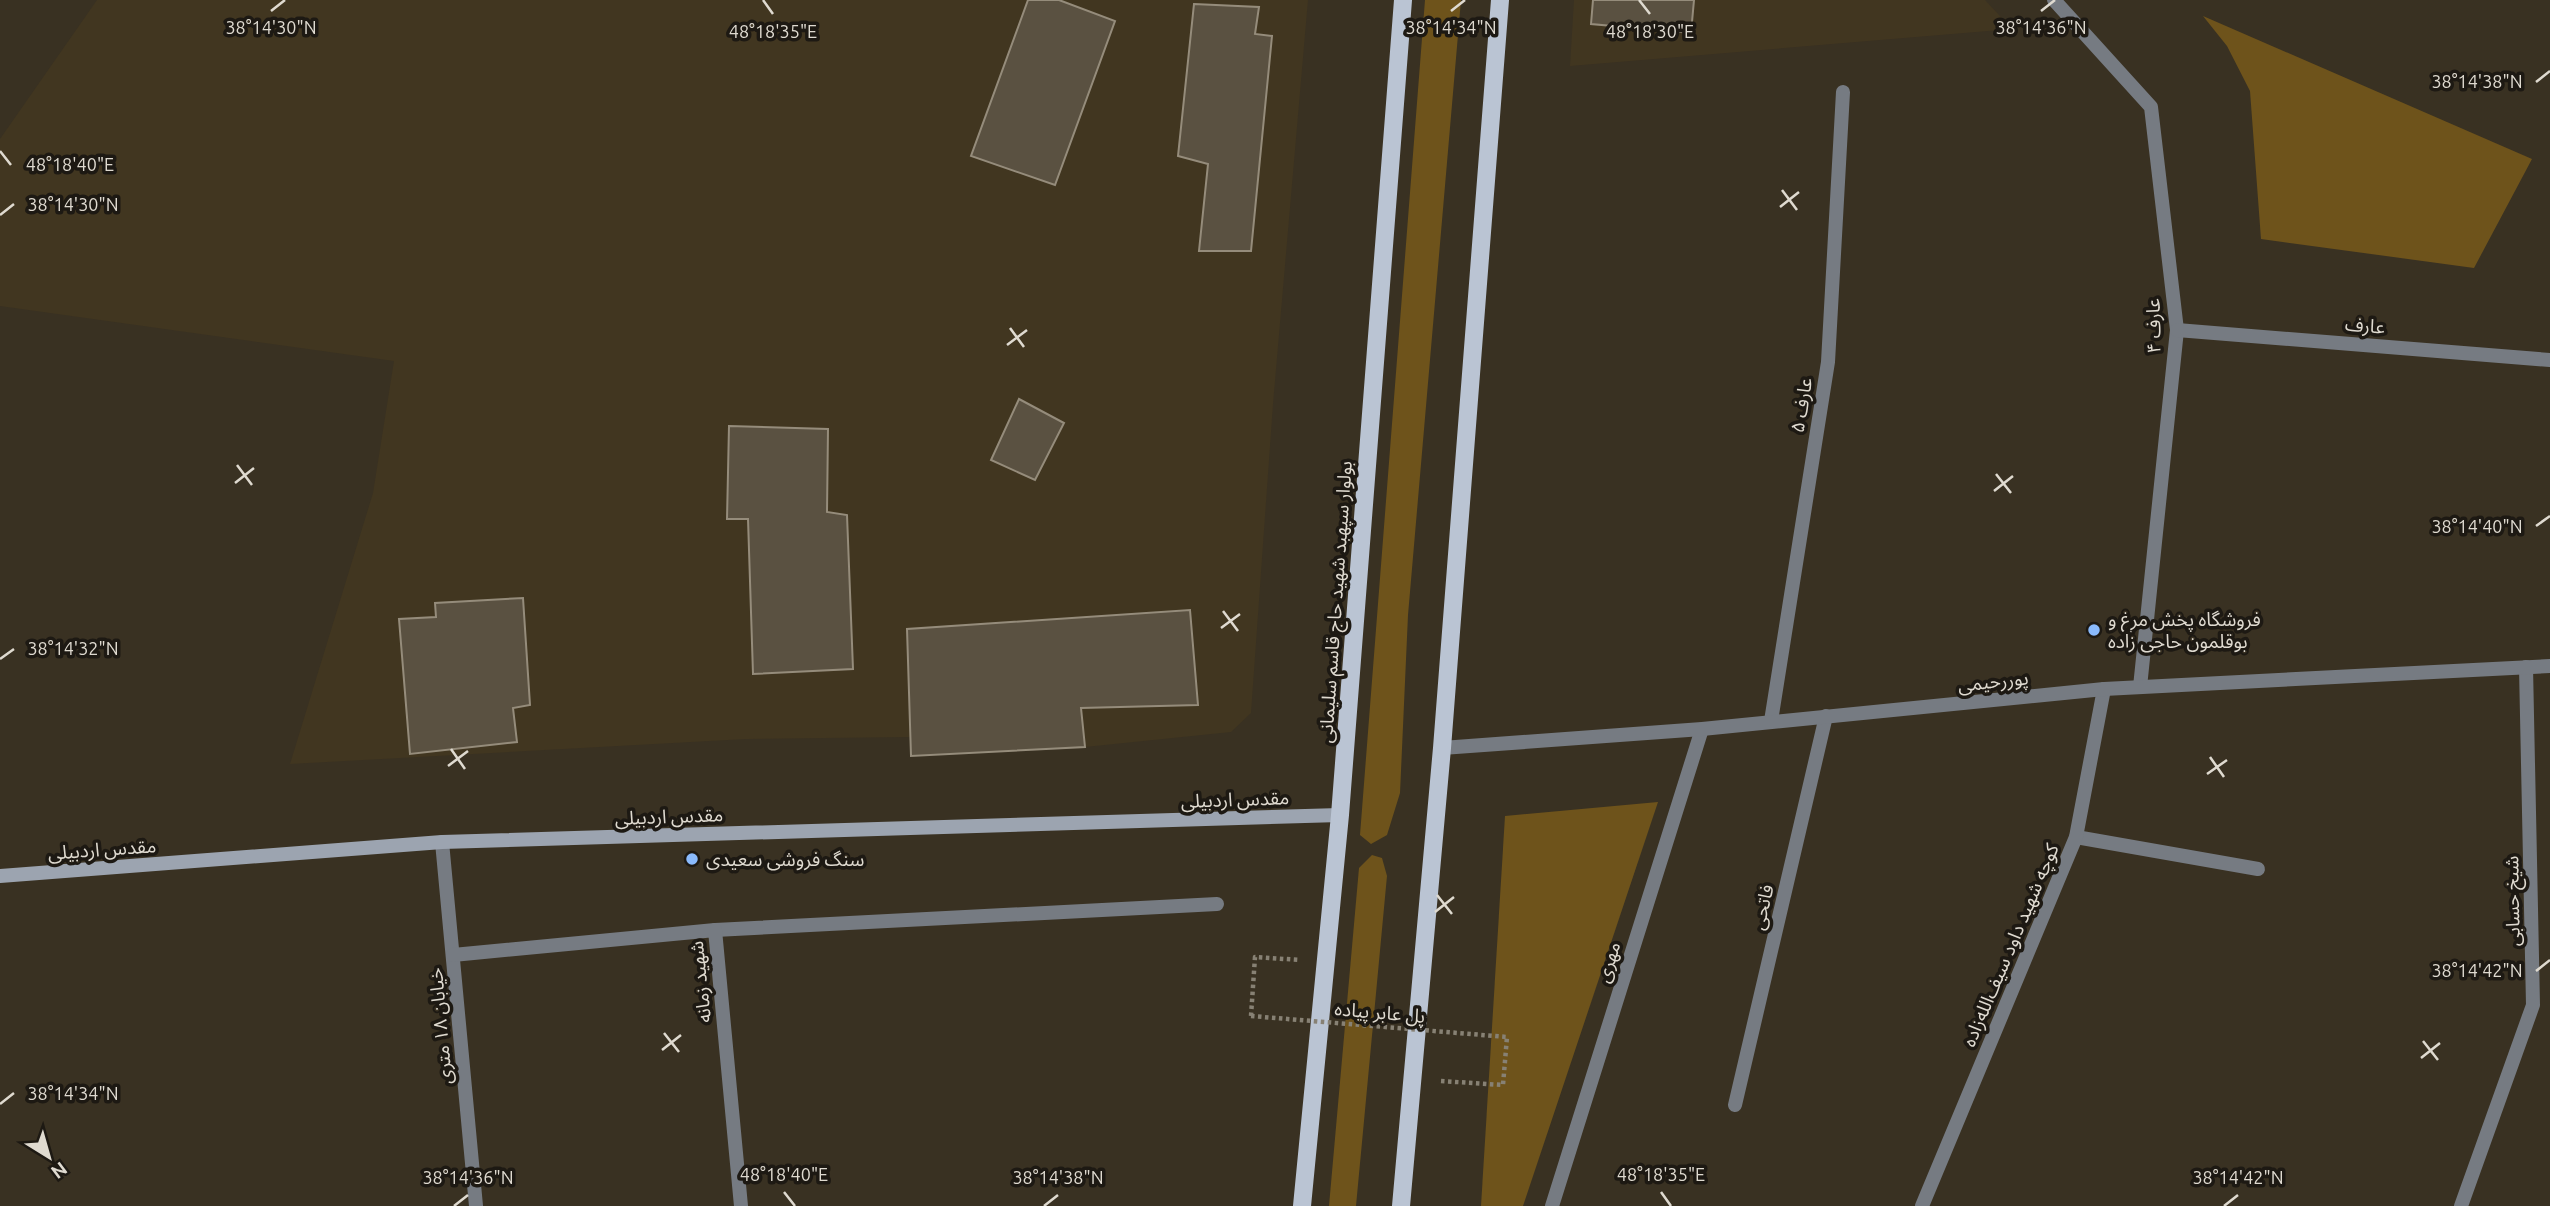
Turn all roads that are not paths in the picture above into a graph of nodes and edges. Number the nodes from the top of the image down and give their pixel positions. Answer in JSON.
{"nodes":[{"id":1,"x":1403,"y":0,"type":"edge"},
{"id":2,"x":1500,"y":0,"type":"edge"},
{"id":3,"x":2054,"y":0,"type":"edge"},
{"id":4,"x":1843,"y":92,"type":"dead end"},
{"id":5,"x":2177,"y":330,"type":"junction"},
{"id":6,"x":2550,"y":360,"type":"edge"},
{"id":7,"x":2550,"y":666,"type":"edge"},
{"id":8,"x":2526,"y":667,"type":"junction"},
{"id":9,"x":2140,"y":687,"type":"junction"},
{"id":10,"x":2104,"y":689,"type":"junction"},
{"id":11,"x":1826,"y":716,"type":"junction"},
{"id":12,"x":1772,"y":721,"type":"junction"},
{"id":13,"x":1702,"y":729,"type":"junction"},
{"id":14,"x":1442,"y":748,"type":"junction"},
{"id":15,"x":1340,"y":815,"type":"junction"},
{"id":16,"x":2076,"y":837,"type":"junction"},
{"id":17,"x":442,"y":842,"type":"junction"},
{"id":18,"x":2258,"y":869,"type":"dead end"},
{"id":19,"x":0,"y":876,"type":"edge"},
{"id":20,"x":1217,"y":904,"type":"dead end"},
{"id":21,"x":715,"y":930,"type":"junction"},
{"id":22,"x":453,"y":955,"type":"junction"},
{"id":23,"x":1735,"y":1105,"type":"dead end"},
{"id":24,"x":476,"y":1206,"type":"edge"},
{"id":25,"x":741,"y":1206,"type":"edge"},
{"id":26,"x":1302,"y":1206,"type":"edge"},
{"id":27,"x":1401,"y":1206,"type":"edge"},
{"id":28,"x":1552,"y":1206,"type":"edge"},
{"id":29,"x":1922,"y":1206,"type":"edge"},
{"id":30,"x":2461,"y":1206,"type":"edge"}],
"edges":[{"from":1,"to":15,"type":"main road","name":"بولوار سپهبد شهید حاج قاسم سلیمانی"},
{"from":2,"to":14,"type":"main road"},
{"from":3,"to":5,"type":"street","name":"عارف ۴"},
{"from":4,"to":12,"type":"street","name":"عارف ۵"},
{"from":5,"to":6,"type":"street","name":"عارف"},
{"from":5,"to":9,"type":"street","name":"عارف ۴"},
{"from":7,"to":8,"type":"street","name":"پوررحیمی"},
{"from":8,"to":9,"type":"street","name":"پوررحیمی"},
{"from":8,"to":30,"type":"street","name":"شیخ حسابی"},
{"from":9,"to":10,"type":"street","name":"پوررحیمی"},
{"from":10,"to":11,"type":"street","name":"پوررحیمی"},
{"from":10,"to":16,"type":"street","name":"کوچه شهید داود سیف‌الله‌زاده"},
{"from":11,"to":12,"type":"street","name":"پوررحیمی"},
{"from":11,"to":23,"type":"street","name":"فاتحی"},
{"from":12,"to":13,"type":"street","name":"پوررحیمی"},
{"from":13,"to":14,"type":"street","name":"پوررحیمی"},
{"from":13,"to":28,"type":"street","name":"مهری"},
{"from":14,"to":27,"type":"main road"},
{"from":15,"to":17,"type":"main road","name":"مقدس اردبیلی"},
{"from":15,"to":26,"type":"main road","name":"بولوار سپهبد شهید حاج قاسم سلیمانی"},
{"from":16,"to":18,"type":"street"},
{"from":16,"to":29,"type":"street","name":"کوچه شهید داود سیف‌الله‌زاده"},
{"from":17,"to":19,"type":"main road","name":"مقدس اردبیلی"},
{"from":17,"to":22,"type":"street","name":"خیابان ۱۸ متری"},
{"from":20,"to":21,"type":"street"},
{"from":21,"to":22,"type":"street","name":"شهید زمانه"},
{"from":21,"to":25,"type":"street","name":"شهید زمانه"},
{"from":22,"to":24,"type":"street","name":"خیابان ۱۸ متری"}]}
